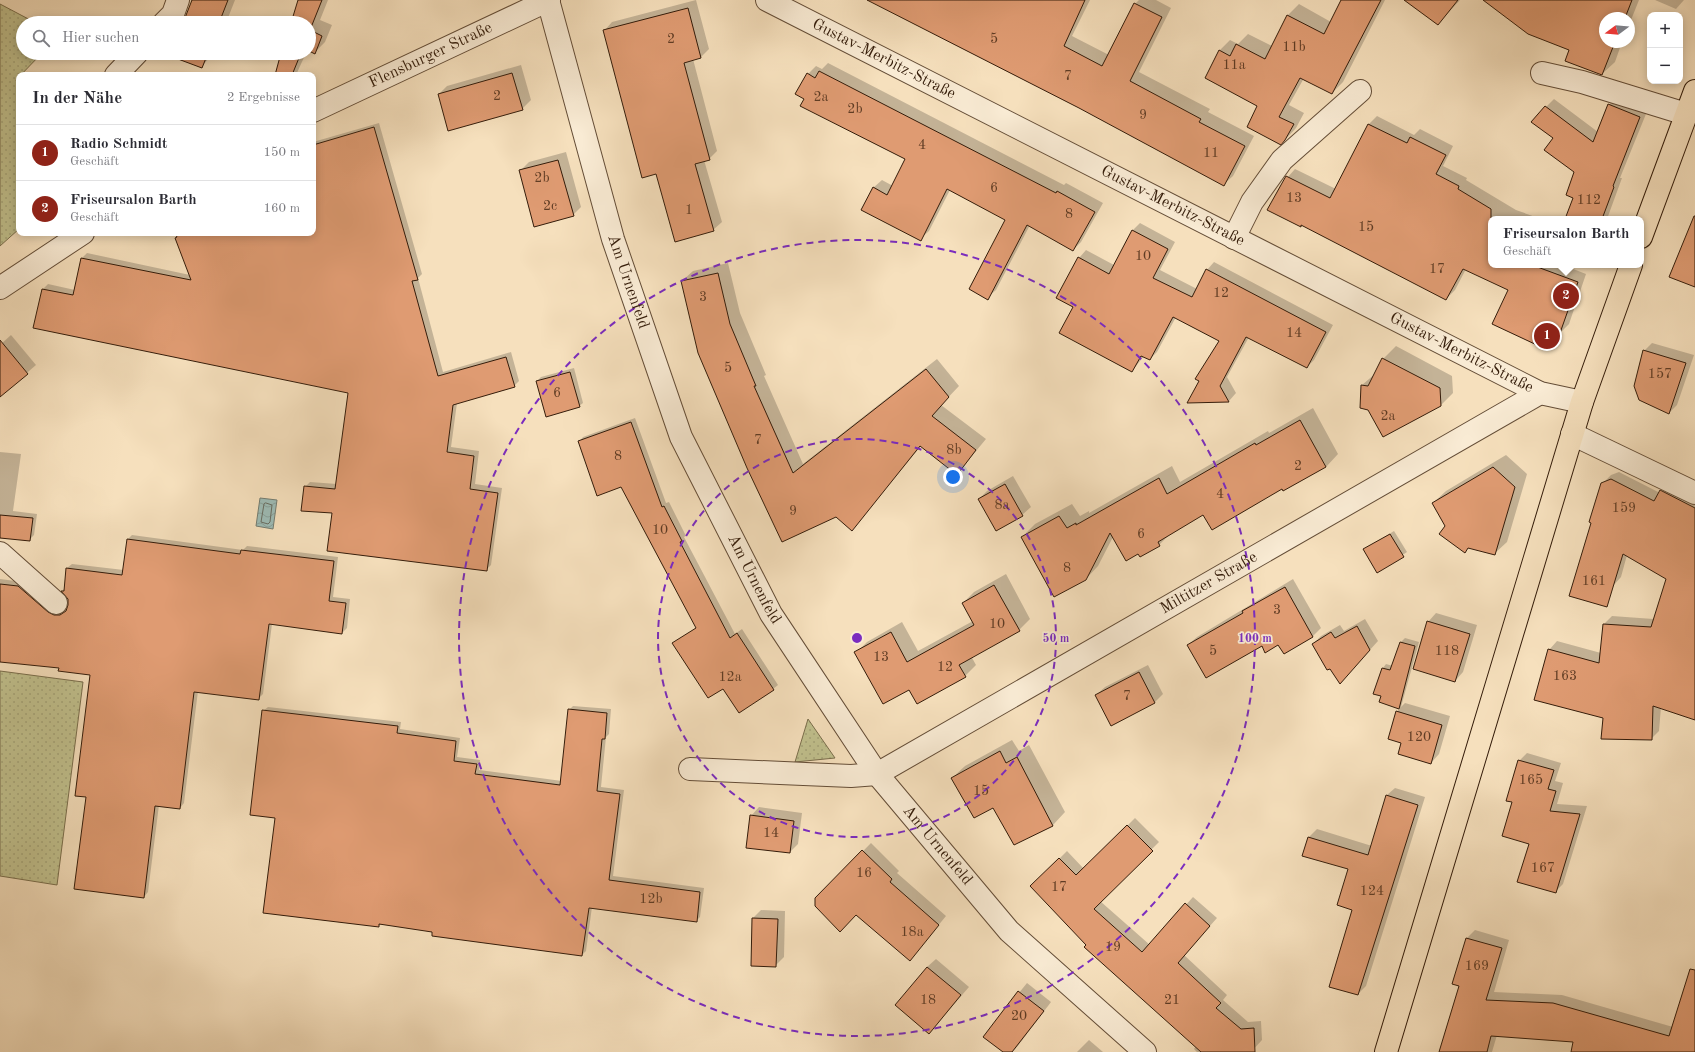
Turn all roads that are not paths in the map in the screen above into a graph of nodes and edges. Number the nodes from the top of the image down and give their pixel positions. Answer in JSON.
{"nodes":[{"id":1,"x":178,"y":0,"type":"edge"},
{"id":2,"x":548,"y":0,"type":"edge"},
{"id":3,"x":767,"y":0,"type":"edge"},
{"id":4,"x":171,"y":16,"type":"edge"},
{"id":5,"x":130,"y":60,"type":"edge"},
{"id":6,"x":119,"y":72,"type":"edge"},
{"id":7,"x":1542,"y":73,"type":"dead end"},
{"id":8,"x":1360,"y":91,"type":"dead end"},
{"id":9,"x":1695,"y":91,"type":"edge"},
{"id":10,"x":316,"y":110,"type":"edge"},
{"id":11,"x":1686,"y":114,"type":"junction"},
{"id":12,"x":1644,"y":229,"type":"edge"},
{"id":13,"x":78,"y":236,"type":"edge"},
{"id":14,"x":1234,"y":238,"type":"junction"},
{"id":15,"x":1630,"y":268,"type":"edge"},
{"id":16,"x":0,"y":288,"type":"edge"},
{"id":17,"x":1540,"y":394,"type":"junction"},
{"id":18,"x":1582,"y":402,"type":"junction"},
{"id":19,"x":1572,"y":434,"type":"junction"},
{"id":20,"x":1695,"y":493,"type":"edge"},
{"id":21,"x":0,"y":553,"type":"edge"},
{"id":22,"x":56,"y":603,"type":"dead end"},
{"id":23,"x":690,"y":769,"type":"dead end"},
{"id":24,"x":877,"y":774,"type":"junction"},
{"id":25,"x":1145,"y":1052,"type":"edge"},
{"id":26,"x":1386,"y":1052,"type":"edge"}],
"edges":[{"from":1,"to":4,"type":"street"},
{"from":2,"to":10,"type":"street","name":"Flensburger Straße"},
{"from":2,"to":24,"type":"street","name":"Am Urnenfeld"},
{"from":3,"to":14,"type":"street","name":"Gustav-Merbitz-Straße"},
{"from":5,"to":6,"type":"street"},
{"from":7,"to":11,"type":"street"},
{"from":8,"to":14,"type":"street"},
{"from":9,"to":11,"type":"main road"},
{"from":11,"to":12,"type":"main road"},
{"from":13,"to":16,"type":"street"},
{"from":14,"to":17,"type":"street","name":"Gustav-Merbitz-Straße"},
{"from":15,"to":18,"type":"main road"},
{"from":17,"to":18,"type":"street","name":"Gustav-Merbitz-Straße"},
{"from":17,"to":24,"type":"street","name":"Miltitzer Straße"},
{"from":18,"to":19,"type":"main road"},
{"from":19,"to":20,"type":"street"},
{"from":19,"to":26,"type":"main road"},
{"from":21,"to":22,"type":"street"},
{"from":23,"to":24,"type":"street"},
{"from":24,"to":25,"type":"street","name":"Am Urnenfeld"}]}
